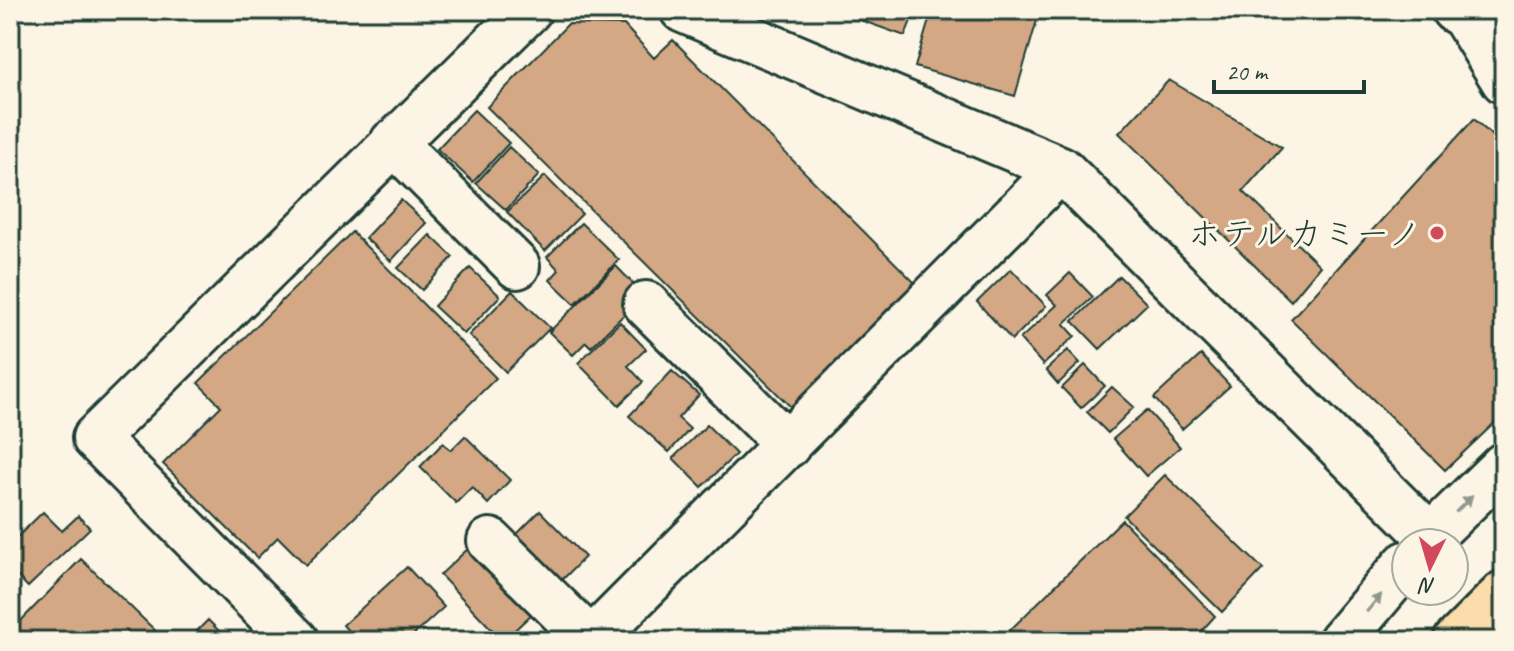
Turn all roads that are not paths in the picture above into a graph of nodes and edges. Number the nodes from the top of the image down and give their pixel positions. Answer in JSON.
{"nodes":[{"id":1,"x":529,"y":10,"type":"edge"},
{"id":2,"x":683,"y":10,"type":"edge"},
{"id":3,"x":1454,"y":10,"type":"edge"},
{"id":4,"x":1504,"y":81,"type":"edge"},
{"id":5,"x":393,"y":142,"type":"junction"},
{"id":6,"x":1061,"y":169,"type":"junction"},
{"id":7,"x":517,"y":266,"type":"dead end"},
{"id":8,"x":646,"y":304,"type":"dead end"},
{"id":9,"x":788,"y":445,"type":"junction"},
{"id":10,"x":1504,"y":465,"type":"edge"},
{"id":11,"x":1400,"y":527,"type":"edge"},
{"id":12,"x":1441,"y":527,"type":"edge"},
{"id":13,"x":490,"y":541,"type":"dead end"},
{"id":14,"x":1390,"y":583,"type":"edge"},
{"id":15,"x":1504,"y":593,"type":"edge"},
{"id":16,"x":296,"y":641,"type":"edge"},
{"id":17,"x":591,"y":641,"type":"edge"},
{"id":18,"x":1341,"y":641,"type":"edge"},
{"id":19,"x":1456,"y":641,"type":"edge"}],
"edges":[{"from":1,"to":5,"type":"street"},
{"from":2,"to":6,"type":"street"},
{"from":3,"to":4,"type":"street"},
{"from":5,"to":7,"type":"street"},
{"from":5,"to":16,"type":"street"},
{"from":6,"to":9,"type":"street"},
{"from":6,"to":11,"type":"street"},
{"from":8,"to":9,"type":"street"},
{"from":9,"to":17,"type":"street"},
{"from":12,"to":10,"type":"street","one_way":true},
{"from":13,"to":17,"type":"street"},
{"from":18,"to":14,"type":"street","one_way":true},
{"from":15,"to":19,"type":"highway"}]}
